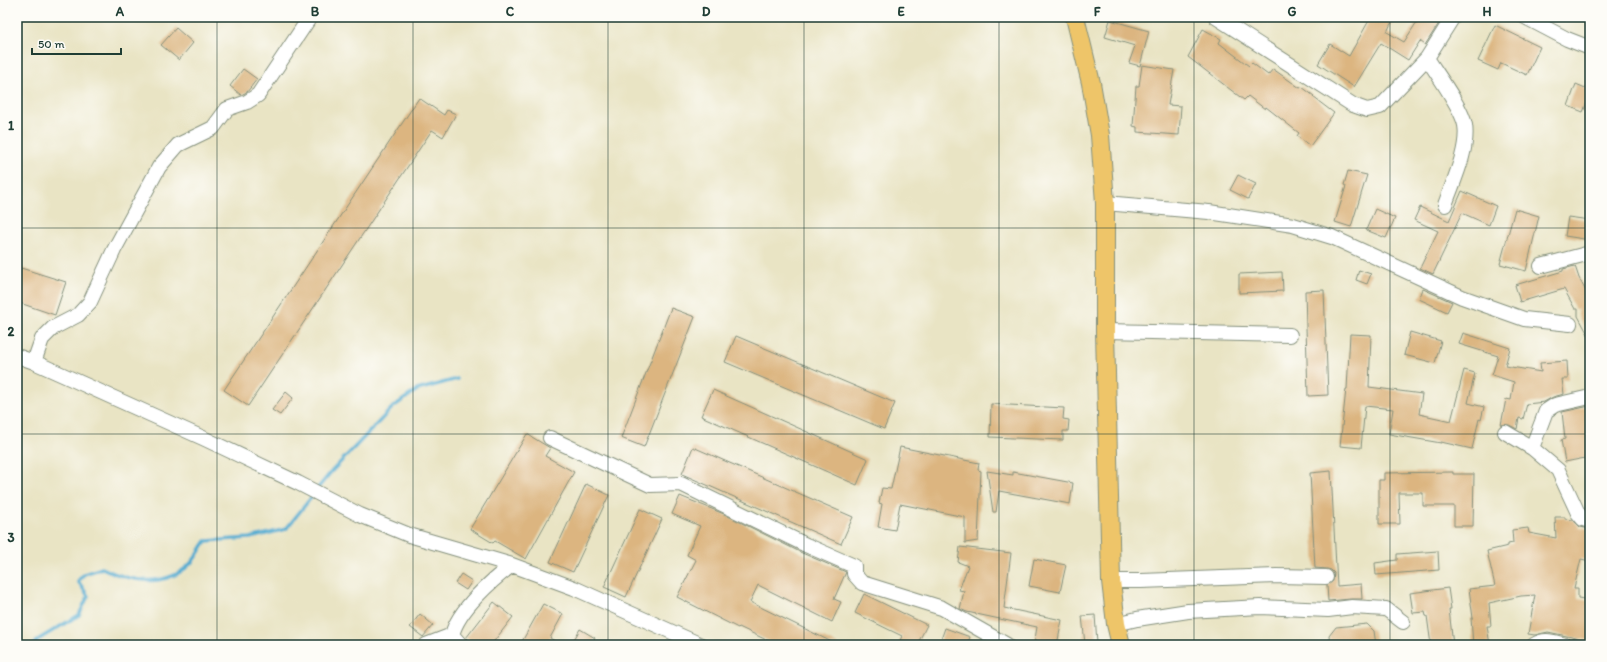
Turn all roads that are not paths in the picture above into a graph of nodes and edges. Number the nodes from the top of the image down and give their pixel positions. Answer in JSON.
{"nodes":[{"id":1,"x":310,"y":17,"type":"edge"},
{"id":2,"x":1075,"y":17,"type":"edge"},
{"id":3,"x":1216,"y":17,"type":"edge"},
{"id":4,"x":1453,"y":17,"type":"edge"},
{"id":5,"x":1525,"y":17,"type":"edge"},
{"id":6,"x":1590,"y":48,"type":"edge"},
{"id":7,"x":1427,"y":58,"type":"junction"},
{"id":8,"x":1105,"y":203,"type":"junction"},
{"id":9,"x":1446,"y":205,"type":"dead end"},
{"id":10,"x":1590,"y":253,"type":"edge"},
{"id":11,"x":1541,"y":266,"type":"dead end"},
{"id":12,"x":1570,"y":324,"type":"dead end"},
{"id":13,"x":1105,"y":331,"type":"junction"},
{"id":14,"x":1290,"y":335,"type":"dead end"},
{"id":15,"x":17,"y":356,"type":"edge"},
{"id":16,"x":34,"y":362,"type":"junction"},
{"id":17,"x":1590,"y":398,"type":"edge"},
{"id":18,"x":1505,"y":432,"type":"dead end"},
{"id":19,"x":550,"y":438,"type":"dead end"},
{"id":20,"x":1532,"y":448,"type":"junction"},
{"id":21,"x":1590,"y":521,"type":"edge"},
{"id":22,"x":512,"y":565,"type":"junction"},
{"id":23,"x":1326,"y":577,"type":"dead end"},
{"id":24,"x":1111,"y":581,"type":"junction"},
{"id":25,"x":1403,"y":622,"type":"dead end"},
{"id":26,"x":1116,"y":624,"type":"junction"},
{"id":27,"x":456,"y":640,"type":"edge"},
{"id":28,"x":426,"y":645,"type":"edge"},
{"id":29,"x":701,"y":645,"type":"edge"},
{"id":30,"x":1007,"y":645,"type":"edge"},
{"id":31,"x":1121,"y":645,"type":"edge"},
{"id":32,"x":1534,"y":645,"type":"edge"},
{"id":33,"x":1565,"y":645,"type":"edge"}],
"edges":[{"from":1,"to":16,"type":"street"},
{"from":2,"to":8,"type":"main road"},
{"from":3,"to":7,"type":"street"},
{"from":4,"to":7,"type":"street"},
{"from":5,"to":6,"type":"street"},
{"from":7,"to":9,"type":"street"},
{"from":8,"to":12,"type":"street"},
{"from":8,"to":13,"type":"main road"},
{"from":10,"to":11,"type":"street"},
{"from":13,"to":14,"type":"street"},
{"from":13,"to":24,"type":"main road"},
{"from":15,"to":16,"type":"street"},
{"from":16,"to":22,"type":"street"},
{"from":17,"to":20,"type":"street"},
{"from":18,"to":20,"type":"street"},
{"from":19,"to":30,"type":"street"},
{"from":20,"to":21,"type":"street"},
{"from":22,"to":27,"type":"street"},
{"from":22,"to":29,"type":"street"},
{"from":23,"to":24,"type":"street"},
{"from":24,"to":26,"type":"main road"},
{"from":25,"to":26,"type":"street"},
{"from":26,"to":31,"type":"main road"},
{"from":27,"to":28,"type":"street"},
{"from":32,"to":33,"type":"street"}]}
